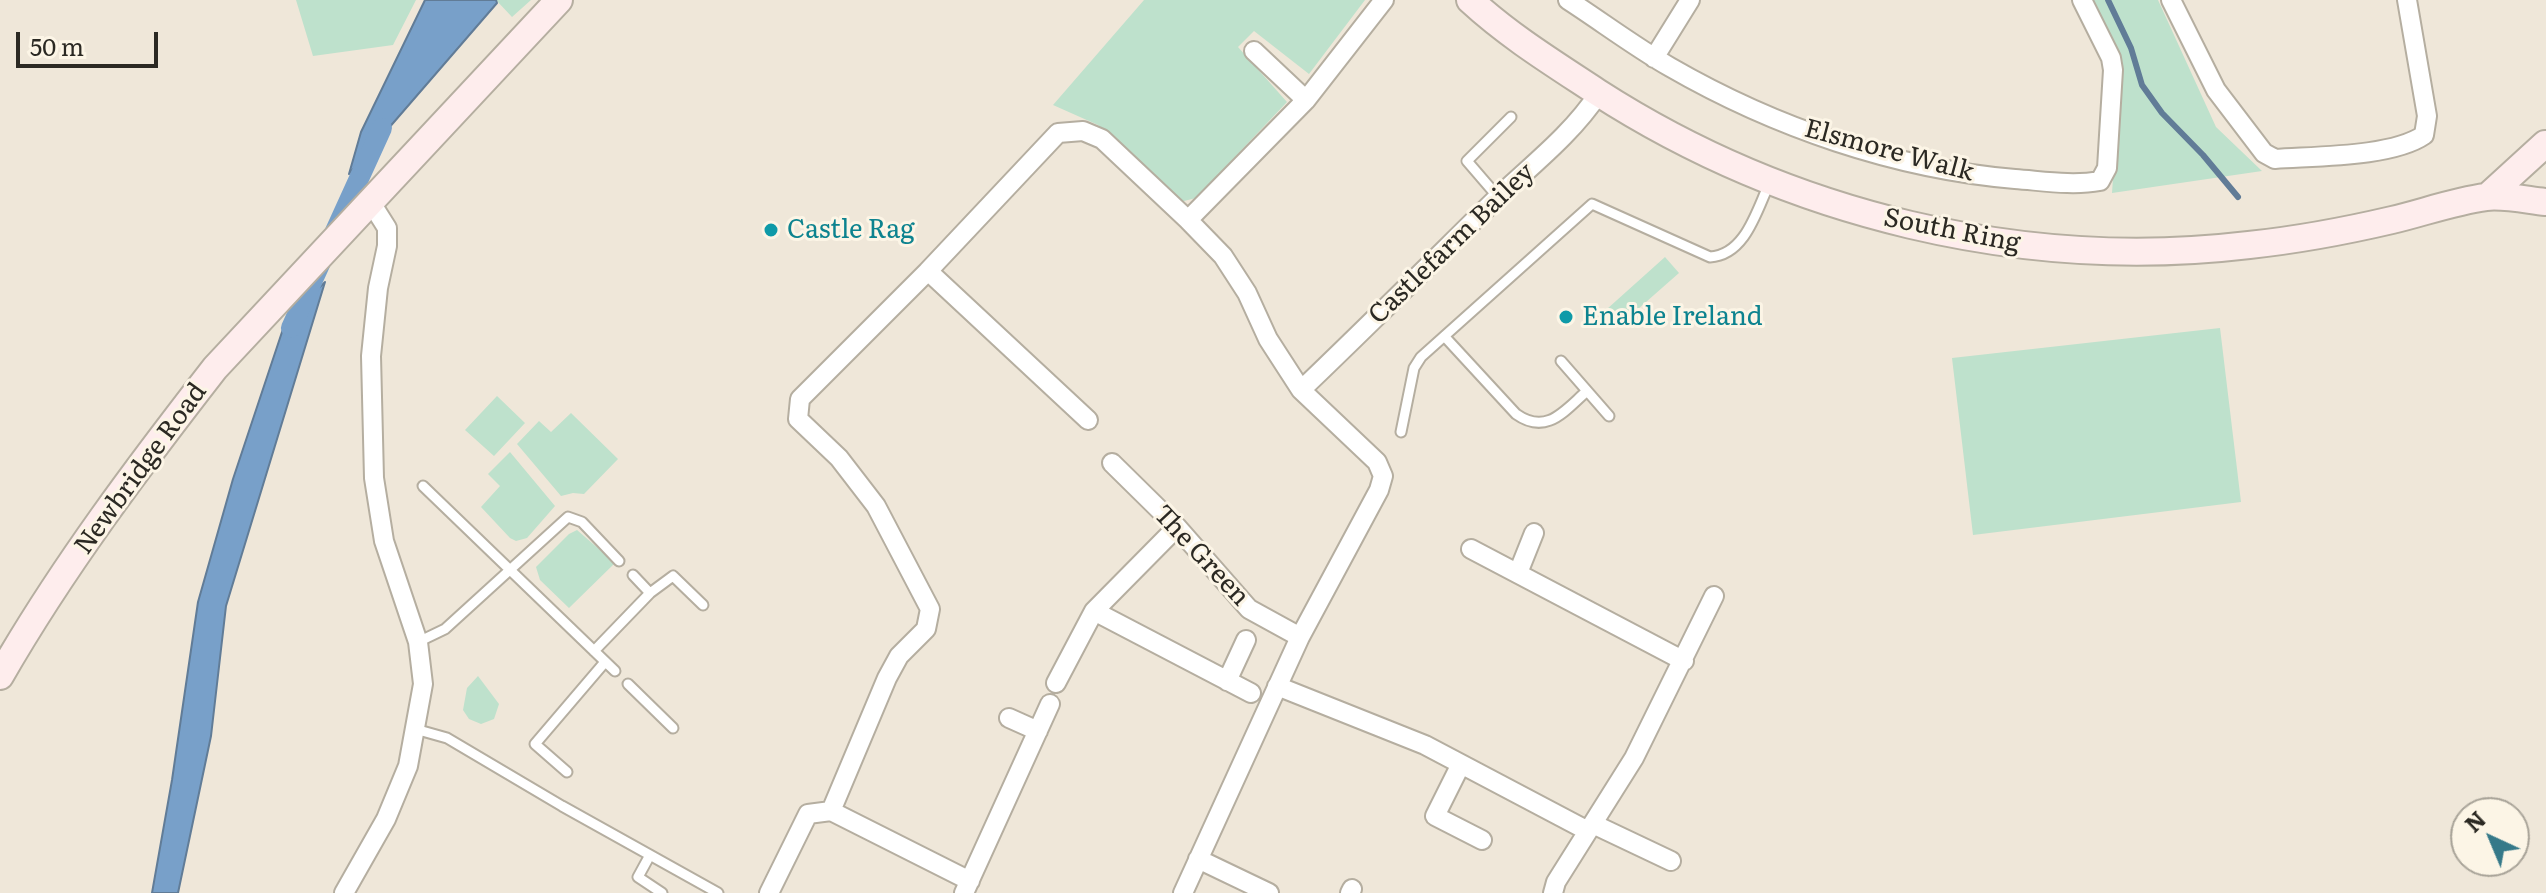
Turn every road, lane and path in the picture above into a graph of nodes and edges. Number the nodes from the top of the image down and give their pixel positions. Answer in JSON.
{"nodes":[{"id":1,"x":559,"y":0,"type":"edge"},
{"id":2,"x":1384,"y":0,"type":"edge"},
{"id":3,"x":1470,"y":0,"type":"edge"},
{"id":4,"x":1568,"y":0,"type":"edge"},
{"id":5,"x":1690,"y":0,"type":"edge"},
{"id":6,"x":2082,"y":0,"type":"edge"},
{"id":7,"x":2171,"y":0,"type":"edge"},
{"id":8,"x":2407,"y":0,"type":"edge"},
{"id":9,"x":1254,"y":51,"type":"dead end"},
{"id":10,"x":1654,"y":58,"type":"junction"},
{"id":11,"x":1599,"y":93,"type":"junction"},
{"id":12,"x":1306,"y":100,"type":"junction"},
{"id":13,"x":1511,"y":117,"type":"dead end"},
{"id":14,"x":2545,"y":142,"type":"edge"},
{"id":15,"x":2546,"y":174,"type":"edge"},
{"id":16,"x":1770,"y":182,"type":"junction"},
{"id":17,"x":1498,"y":197,"type":"junction"},
{"id":18,"x":2487,"y":197,"type":"junction"},
{"id":19,"x":2546,"y":202,"type":"edge"},
{"id":20,"x":365,"y":207,"type":"junction"},
{"id":21,"x":1188,"y":220,"type":"junction"},
{"id":22,"x":928,"y":271,"type":"junction"},
{"id":23,"x":1445,"y":337,"type":"junction"},
{"id":24,"x":1561,"y":361,"type":"dead end"},
{"id":25,"x":1301,"y":390,"type":"junction"},
{"id":26,"x":1587,"y":391,"type":"junction"},
{"id":27,"x":1609,"y":416,"type":"dead end"},
{"id":28,"x":1088,"y":420,"type":"dead end"},
{"id":29,"x":1401,"y":432,"type":"dead end"},
{"id":30,"x":1112,"y":463,"type":"dead end"},
{"id":31,"x":423,"y":486,"type":"dead end"},
{"id":32,"x":1177,"y":527,"type":"junction"},
{"id":33,"x":1534,"y":533,"type":"dead end"},
{"id":34,"x":1471,"y":549,"type":"dead end"},
{"id":35,"x":619,"y":561,"type":"dead end"},
{"id":36,"x":511,"y":571,"type":"junction"},
{"id":37,"x":1518,"y":573,"type":"junction"},
{"id":38,"x":633,"y":575,"type":"dead end"},
{"id":39,"x":650,"y":593,"type":"junction"},
{"id":40,"x":1714,"y":596,"type":"dead end"},
{"id":41,"x":703,"y":605,"type":"dead end"},
{"id":42,"x":1094,"y":611,"type":"junction"},
{"id":43,"x":1300,"y":637,"type":"junction"},
{"id":44,"x":1246,"y":640,"type":"dead end"},
{"id":45,"x":418,"y":642,"type":"junction"},
{"id":46,"x":594,"y":651,"type":"junction"},
{"id":47,"x":1684,"y":661,"type":"junction"},
{"id":48,"x":605,"y":662,"type":"junction"},
{"id":49,"x":615,"y":671,"type":"dead end"},
{"id":50,"x":0,"y":676,"type":"edge"},
{"id":51,"x":1227,"y":681,"type":"junction"},
{"id":52,"x":1056,"y":683,"type":"dead end"},
{"id":53,"x":628,"y":684,"type":"dead end"},
{"id":54,"x":1277,"y":686,"type":"junction"},
{"id":55,"x":1251,"y":693,"type":"dead end"},
{"id":56,"x":1050,"y":704,"type":"dead end"},
{"id":57,"x":1009,"y":718,"type":"dead end"},
{"id":58,"x":673,"y":728,"type":"dead end"},
{"id":59,"x":415,"y":729,"type":"junction"},
{"id":60,"x":1038,"y":731,"type":"junction"},
{"id":61,"x":1461,"y":764,"type":"junction"},
{"id":62,"x":567,"y":772,"type":"dead end"},
{"id":63,"x":831,"y":811,"type":"junction"},
{"id":64,"x":1590,"y":827,"type":"junction"},
{"id":65,"x":1482,"y":840,"type":"dead end"},
{"id":66,"x":650,"y":855,"type":"junction"},
{"id":67,"x":1198,"y":859,"type":"junction"},
{"id":68,"x":1671,"y":861,"type":"dead end"},
{"id":69,"x":967,"y":887,"type":"edge"},
{"id":70,"x":344,"y":893,"type":"edge"},
{"id":71,"x":662,"y":893,"type":"edge"},
{"id":72,"x":718,"y":893,"type":"edge"},
{"id":73,"x":769,"y":893,"type":"edge"},
{"id":74,"x":1183,"y":893,"type":"edge"},
{"id":75,"x":1269,"y":893,"type":"edge"},
{"id":76,"x":1553,"y":893,"type":"edge"}],
"edges":[{"from":1,"to":20,"type":"main road"},
{"from":2,"to":12,"type":"street"},
{"from":3,"to":11,"type":"main road","name":"South Ring"},
{"from":4,"to":10,"type":"street","name":"Elsmore Walk"},
{"from":5,"to":10,"type":"street"},
{"from":6,"to":10,"type":"street","name":"Elsmore Walk"},
{"from":7,"to":8,"type":"street"},
{"from":9,"to":12,"type":"street"},
{"from":11,"to":16,"type":"main road","name":"South Ring"},
{"from":11,"to":17,"type":"street","name":"Castlefarm Bailey"},
{"from":12,"to":21,"type":"street"},
{"from":13,"to":17,"type":"lane"},
{"from":14,"to":15,"type":"main road","name":"South Ring"},
{"from":14,"to":18,"type":"main road","name":"South Ring"},
{"from":16,"to":18,"type":"main road","name":"South Ring"},
{"from":16,"to":23,"type":"lane"},
{"from":17,"to":25,"type":"street","name":"Castlefarm Bailey"},
{"from":18,"to":19,"type":"main road","name":"South Ring"},
{"from":20,"to":45,"type":"street"},
{"from":20,"to":50,"type":"main road","name":"Newbridge Road"},
{"from":21,"to":22,"type":"street"},
{"from":21,"to":25,"type":"street"},
{"from":22,"to":28,"type":"street"},
{"from":22,"to":63,"type":"street"},
{"from":23,"to":26,"type":"lane"},
{"from":23,"to":29,"type":"lane"},
{"from":24,"to":26,"type":"lane"},
{"from":25,"to":43,"type":"street"},
{"from":26,"to":27,"type":"lane"},
{"from":30,"to":32,"type":"street","name":"The Green"},
{"from":31,"to":36,"type":"lane"},
{"from":32,"to":42,"type":"street"},
{"from":32,"to":43,"type":"street","name":"The Green"},
{"from":33,"to":37,"type":"street"},
{"from":34,"to":37,"type":"street"},
{"from":35,"to":36,"type":"lane"},
{"from":36,"to":45,"type":"lane"},
{"from":36,"to":46,"type":"lane"},
{"from":37,"to":47,"type":"street"},
{"from":38,"to":39,"type":"lane"},
{"from":39,"to":41,"type":"lane"},
{"from":39,"to":46,"type":"lane"},
{"from":40,"to":47,"type":"street"},
{"from":42,"to":51,"type":"street"},
{"from":42,"to":52,"type":"street"},
{"from":43,"to":54,"type":"street"},
{"from":44,"to":51,"type":"street"},
{"from":45,"to":59,"type":"street"},
{"from":46,"to":48,"type":"lane"},
{"from":47,"to":64,"type":"street"},
{"from":48,"to":49,"type":"lane"},
{"from":48,"to":62,"type":"lane"},
{"from":51,"to":55,"type":"street"},
{"from":53,"to":58,"type":"lane"},
{"from":54,"to":61,"type":"street"},
{"from":54,"to":67,"type":"street"},
{"from":56,"to":60,"type":"street"},
{"from":57,"to":60,"type":"street"},
{"from":59,"to":66,"type":"lane"},
{"from":59,"to":70,"type":"street"},
{"from":60,"to":69,"type":"street"},
{"from":61,"to":64,"type":"street"},
{"from":61,"to":65,"type":"street"},
{"from":63,"to":69,"type":"street"},
{"from":63,"to":73,"type":"street"},
{"from":64,"to":68,"type":"street"},
{"from":64,"to":76,"type":"street"},
{"from":66,"to":71,"type":"lane"},
{"from":66,"to":72,"type":"lane"},
{"from":67,"to":74,"type":"street"},
{"from":67,"to":75,"type":"street"}]}
